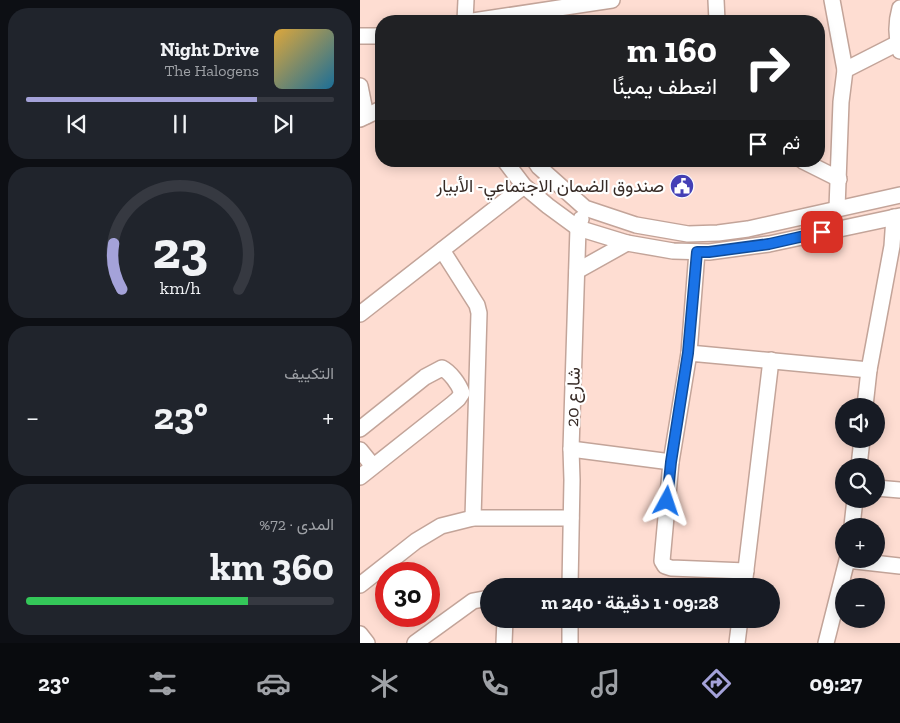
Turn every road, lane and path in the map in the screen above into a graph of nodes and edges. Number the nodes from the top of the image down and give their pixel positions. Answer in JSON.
{"nodes":[{"id":1,"x":466,"y":0,"type":"edge"},
{"id":2,"x":612,"y":0,"type":"edge"},
{"id":3,"x":716,"y":0,"type":"edge"},
{"id":4,"x":832,"y":0,"type":"edge"},
{"id":5,"x":900,"y":8,"type":"edge"},
{"id":6,"x":465,"y":15,"type":"edge"},
{"id":7,"x":513,"y":15,"type":"edge"},
{"id":8,"x":717,"y":15,"type":"edge"},
{"id":9,"x":360,"y":36,"type":"edge"},
{"id":10,"x":375,"y":36,"type":"edge"},
{"id":11,"x":899,"y":46,"type":"edge"},
{"id":12,"x":844,"y":70,"type":"junction"},
{"id":13,"x":360,"y":86,"type":"edge"},
{"id":14,"x":375,"y":113,"type":"edge"},
{"id":15,"x":363,"y":118,"type":"edge"},
{"id":16,"x":510,"y":167,"type":"edge"},
{"id":17,"x":539,"y":167,"type":"edge"},
{"id":18,"x":815,"y":167,"type":"edge"},
{"id":19,"x":838,"y":179,"type":"junction"},
{"id":20,"x":524,"y":186,"type":"junction"},
{"id":21,"x":900,"y":195,"type":"edge"},
{"id":22,"x":584,"y":208,"type":"junction"},
{"id":23,"x":838,"y":208,"type":"junction"},
{"id":24,"x":897,"y":217,"type":"edge"},
{"id":25,"x":578,"y":228,"type":"junction"},
{"id":26,"x":627,"y":244,"type":"junction"},
{"id":27,"x":442,"y":250,"type":"junction"},
{"id":28,"x":697,"y":252,"type":"junction"},
{"id":29,"x":576,"y":271,"type":"junction"},
{"id":30,"x":360,"y":314,"type":"edge"},
{"id":31,"x":688,"y":353,"type":"junction"},
{"id":32,"x":772,"y":360,"type":"junction"},
{"id":33,"x":869,"y":370,"type":"junction"},
{"id":34,"x":866,"y":398,"type":"edge"},
{"id":35,"x":360,"y":429,"type":"edge"},
{"id":36,"x":571,"y":449,"type":"junction"},
{"id":37,"x":360,"y":450,"type":"edge"},
{"id":38,"x":671,"y":462,"type":"junction"},
{"id":39,"x":373,"y":466,"type":"junction"},
{"id":40,"x":360,"y":477,"type":"edge"},
{"id":41,"x":885,"y":489,"type":"edge"},
{"id":42,"x":900,"y":490,"type":"edge"},
{"id":43,"x":473,"y":518,"type":"junction"},
{"id":44,"x":571,"y":518,"type":"junction"},
{"id":45,"x":885,"y":564,"type":"edge"},
{"id":46,"x":900,"y":566,"type":"edge"},
{"id":47,"x":846,"y":568,"type":"edge"},
{"id":48,"x":570,"y":578,"type":"edge"},
{"id":49,"x":738,"y":578,"type":"edge"},
{"id":50,"x":745,"y":578,"type":"edge"},
{"id":51,"x":360,"y":585,"type":"edge"},
{"id":52,"x":480,"y":600,"type":"edge"},
{"id":53,"x":505,"y":628,"type":"edge"},
{"id":54,"x":570,"y":628,"type":"edge"},
{"id":55,"x":739,"y":628,"type":"edge"},
{"id":56,"x":360,"y":634,"type":"edge"},
{"id":57,"x":367,"y":643,"type":"edge"},
{"id":58,"x":416,"y":643,"type":"edge"},
{"id":59,"x":504,"y":643,"type":"edge"},
{"id":60,"x":570,"y":643,"type":"edge"},
{"id":61,"x":737,"y":643,"type":"edge"},
{"id":62,"x":826,"y":643,"type":"edge"}],
"edges":[{"from":1,"to":6,"type":"street"},
{"from":2,"to":7,"type":"street"},
{"from":3,"to":8,"type":"street"},
{"from":4,"to":12,"type":"street"},
{"from":5,"to":11,"type":"street"},
{"from":9,"to":10,"type":"street"},
{"from":11,"to":12,"type":"street"},
{"from":12,"to":19,"type":"street"},
{"from":13,"to":15,"type":"street"},
{"from":14,"to":15,"type":"street"},
{"from":16,"to":20,"type":"street"},
{"from":17,"to":22,"type":"street"},
{"from":18,"to":19,"type":"street"},
{"from":19,"to":23,"type":"street"},
{"from":20,"to":25,"type":"street"},
{"from":20,"to":27,"type":"street"},
{"from":21,"to":23,"type":"street"},
{"from":22,"to":23,"type":"street"},
{"from":22,"to":25,"type":"street","name":"شارع 20"},
{"from":24,"to":28,"type":"street"},
{"from":24,"to":33,"type":"street"},
{"from":25,"to":26,"type":"street"},
{"from":25,"to":29,"type":"street","name":"شارع 20"},
{"from":26,"to":28,"type":"street"},
{"from":26,"to":29,"type":"street"},
{"from":27,"to":30,"type":"street"},
{"from":27,"to":43,"type":"street"},
{"from":28,"to":31,"type":"street"},
{"from":29,"to":36,"type":"street","name":"شارع 20"},
{"from":31,"to":32,"type":"street"},
{"from":31,"to":38,"type":"street"},
{"from":32,"to":33,"type":"street"},
{"from":32,"to":50,"type":"street"},
{"from":33,"to":34,"type":"street"},
{"from":35,"to":39,"type":"street"},
{"from":36,"to":38,"type":"street"},
{"from":36,"to":44,"type":"street","name":"شارع 20"},
{"from":37,"to":39,"type":"street"},
{"from":38,"to":49,"type":"street"},
{"from":39,"to":40,"type":"street"},
{"from":41,"to":42,"type":"street"},
{"from":43,"to":44,"type":"street"},
{"from":43,"to":51,"type":"street"},
{"from":44,"to":48,"type":"street","name":"شارع 20"},
{"from":45,"to":46,"type":"street"},
{"from":47,"to":62,"type":"street"},
{"from":52,"to":58,"type":"street"},
{"from":53,"to":59,"type":"street"},
{"from":54,"to":60,"type":"street"},
{"from":55,"to":61,"type":"street"},
{"from":56,"to":57,"type":"street"}]}
